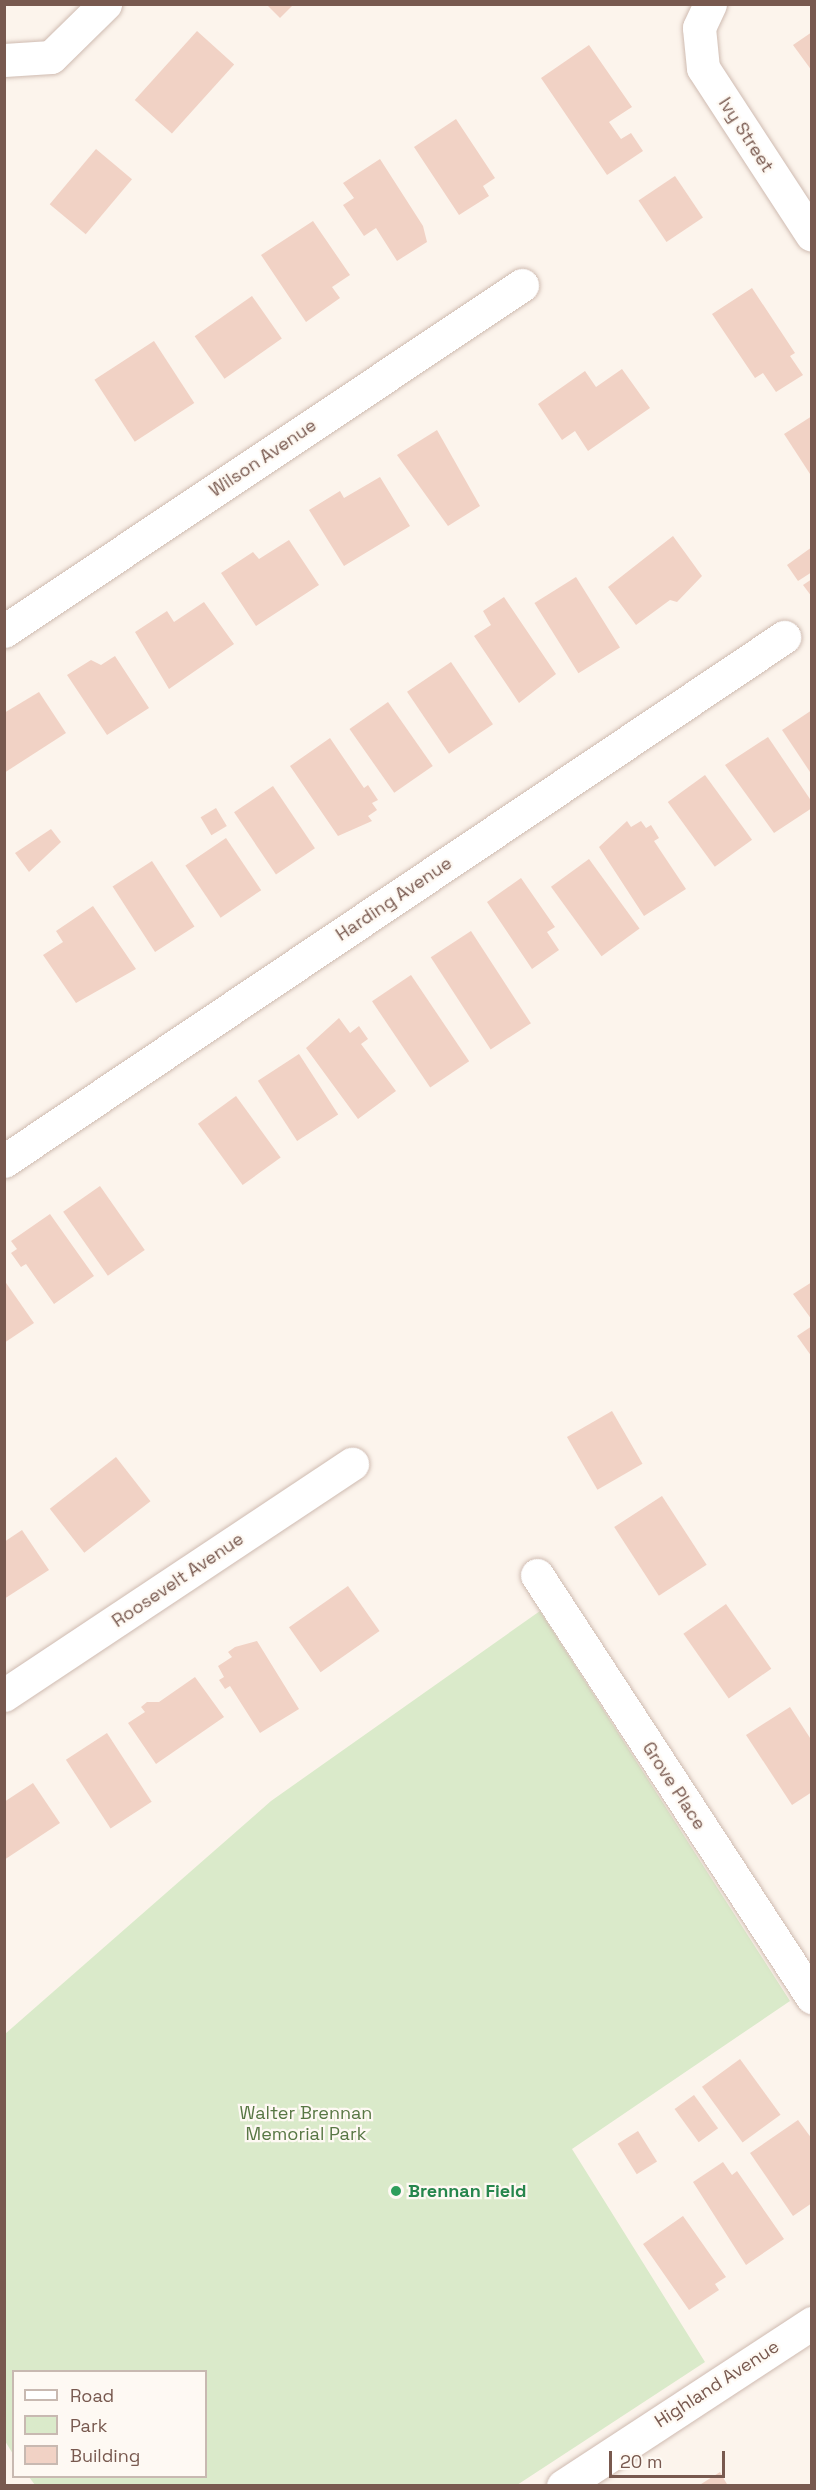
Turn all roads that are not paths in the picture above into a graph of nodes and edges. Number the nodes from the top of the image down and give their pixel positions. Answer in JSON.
{"nodes":[{"id":1,"x":105,"y":4,"type":"edge"},
{"id":2,"x":704,"y":16,"type":"edge"},
{"id":3,"x":4,"y":60,"type":"edge"},
{"id":4,"x":812,"y":235,"type":"edge"},
{"id":5,"x":522,"y":285,"type":"dead end"},
{"id":6,"x":4,"y":631,"type":"edge"},
{"id":7,"x":784,"y":637,"type":"dead end"},
{"id":8,"x":4,"y":1161,"type":"edge"},
{"id":9,"x":352,"y":1464,"type":"dead end"},
{"id":10,"x":537,"y":1575,"type":"dead end"},
{"id":11,"x":4,"y":1695,"type":"edge"},
{"id":12,"x":812,"y":1997,"type":"edge"},
{"id":13,"x":812,"y":2323,"type":"edge"},
{"id":14,"x":563,"y":2486,"type":"edge"}],
"edges":[{"from":1,"to":3,"type":"street"},
{"from":2,"to":4,"type":"street","name":"Ivy Street"},
{"from":5,"to":6,"type":"street","name":"Wilson Avenue"},
{"from":7,"to":8,"type":"street","name":"Harding Avenue"},
{"from":9,"to":11,"type":"street","name":"Roosevelt Avenue"},
{"from":10,"to":12,"type":"street","name":"Grove Place"},
{"from":13,"to":14,"type":"street","name":"Highland Avenue"}]}
